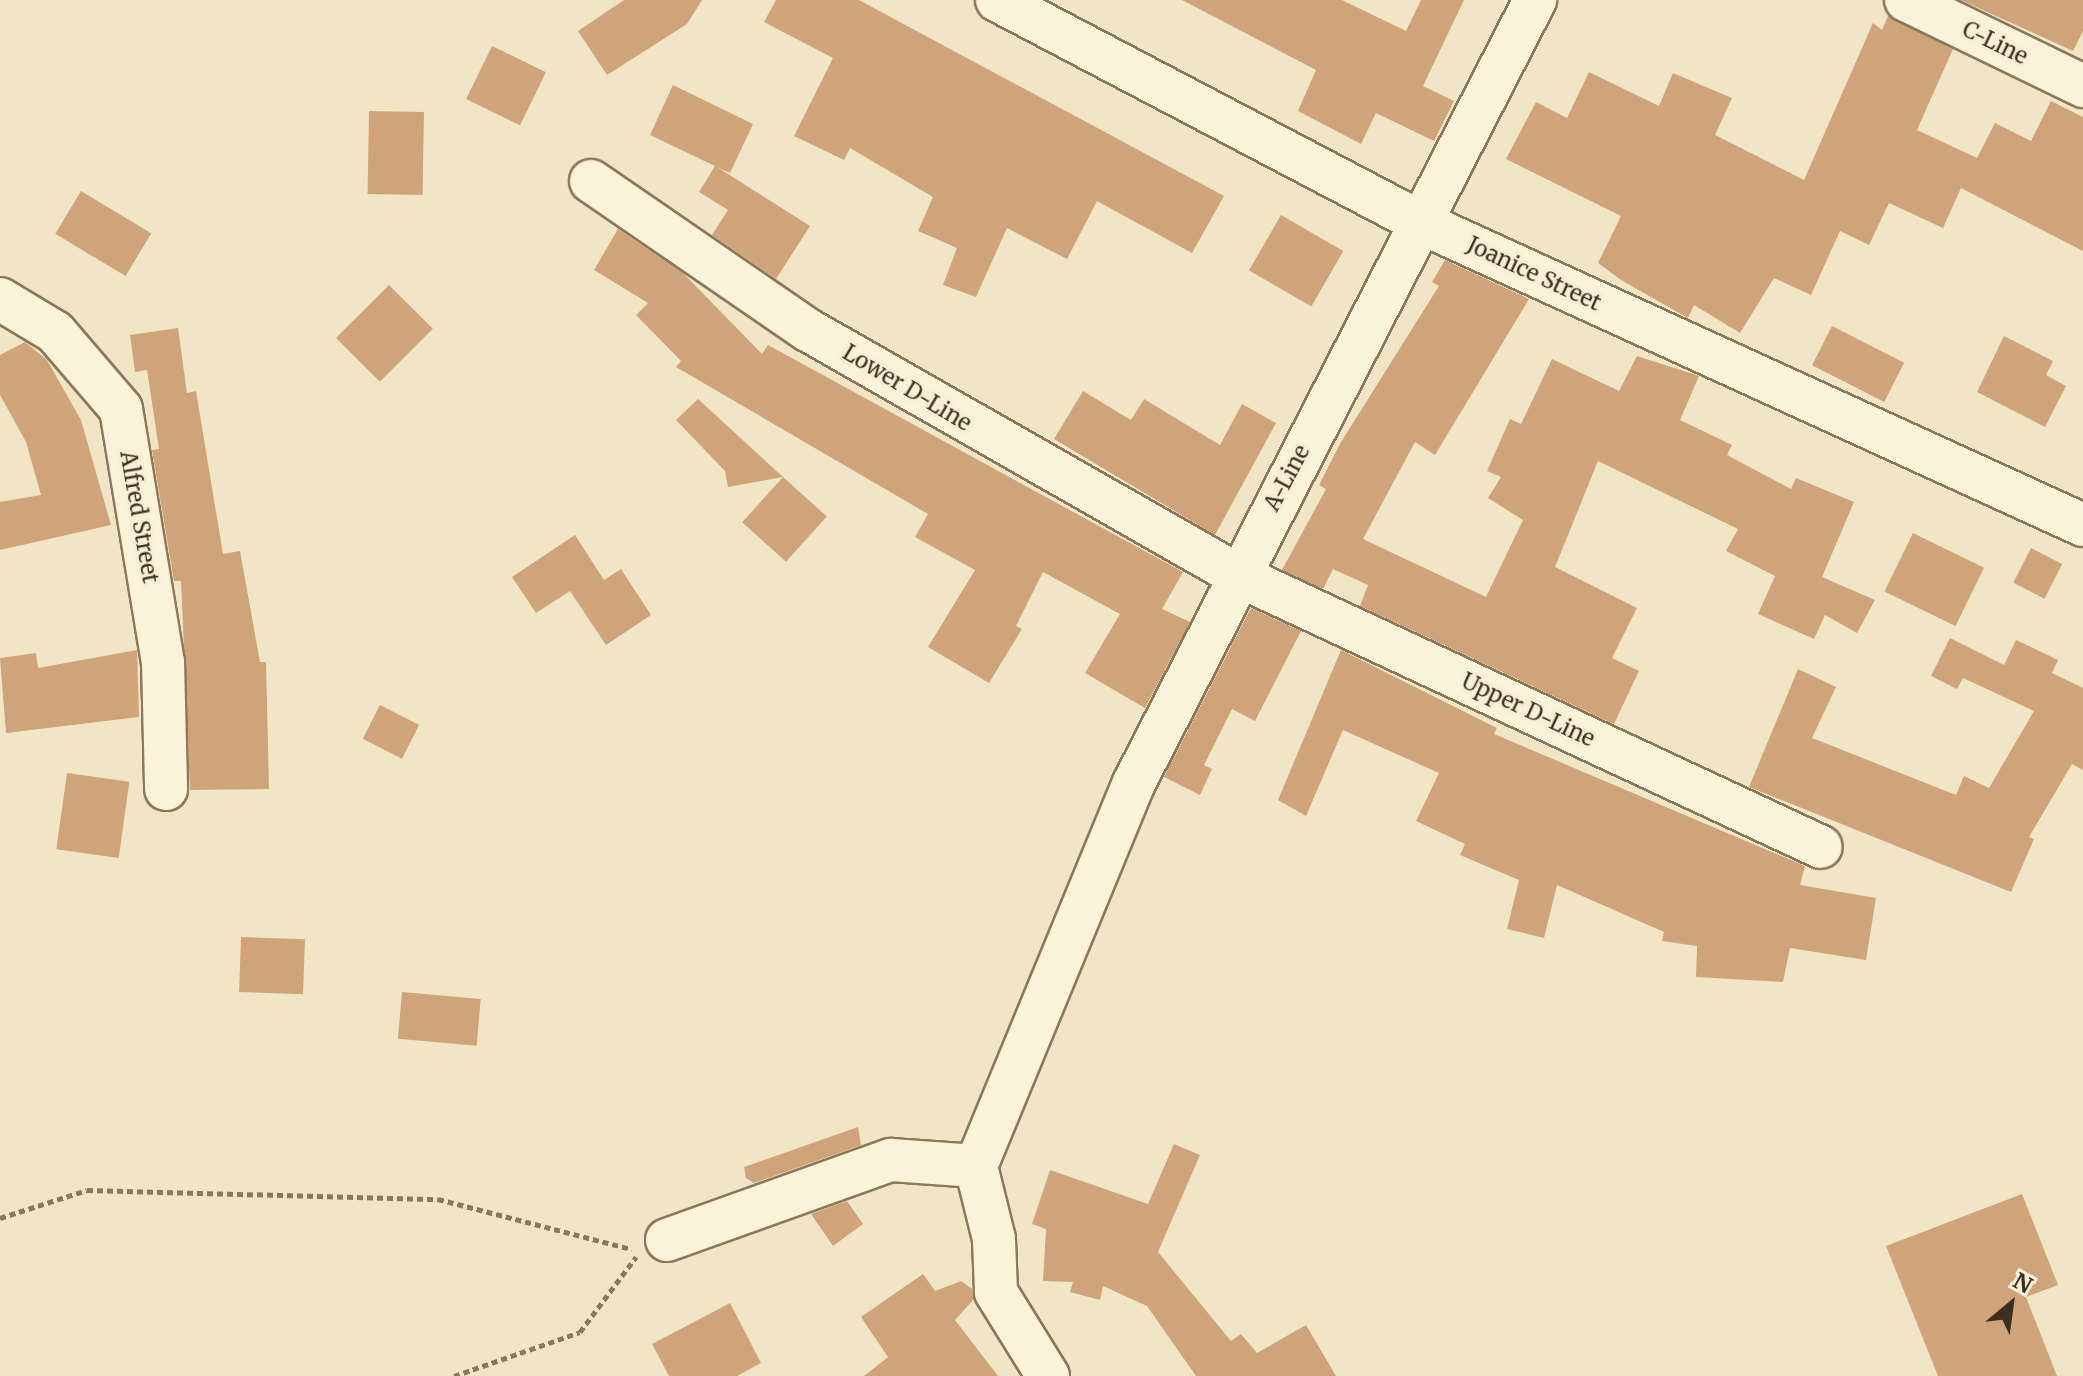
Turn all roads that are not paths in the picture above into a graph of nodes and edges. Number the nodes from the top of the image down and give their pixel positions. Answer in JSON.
{"nodes":[{"id":1,"x":997,"y":0,"type":"edge"},
{"id":2,"x":1535,"y":0,"type":"edge"},
{"id":3,"x":1906,"y":0,"type":"edge"},
{"id":4,"x":2083,"y":86,"type":"edge"},
{"id":5,"x":591,"y":181,"type":"dead end"},
{"id":6,"x":1424,"y":224,"type":"junction"},
{"id":7,"x":0,"y":299,"type":"edge"},
{"id":8,"x":2083,"y":525,"type":"edge"},
{"id":9,"x":1235,"y":574,"type":"junction"},
{"id":10,"x":166,"y":789,"type":"dead end"},
{"id":11,"x":1821,"y":847,"type":"dead end"},
{"id":12,"x":976,"y":1166,"type":"junction"},
{"id":13,"x":667,"y":1240,"type":"dead end"},
{"id":14,"x":1048,"y":1376,"type":"edge"}],
"edges":[{"from":1,"to":6,"type":"street","name":"Joanice Street"},
{"from":2,"to":6,"type":"street","name":"A-Line"},
{"from":3,"to":4,"type":"street","name":"C-Line"},
{"from":5,"to":9,"type":"street","name":"Lower D-Line"},
{"from":6,"to":8,"type":"street","name":"Joanice Street"},
{"from":6,"to":9,"type":"street","name":"A-Line"},
{"from":7,"to":10,"type":"street","name":"Alfred Street"},
{"from":9,"to":11,"type":"street","name":"Upper D-Line"},
{"from":9,"to":12,"type":"street","name":"A-Line"},
{"from":12,"to":13,"type":"street"},
{"from":12,"to":14,"type":"street"}]}
